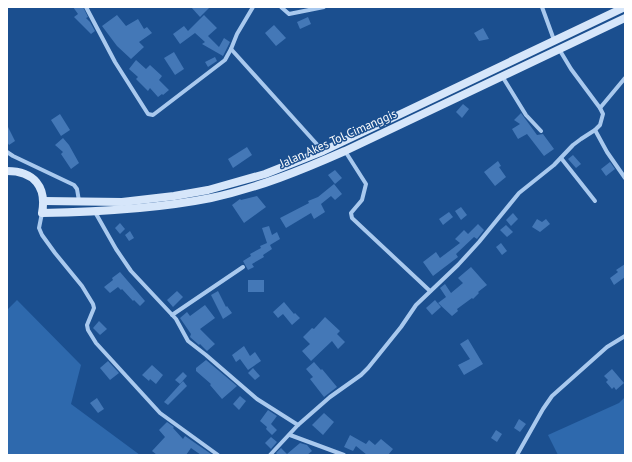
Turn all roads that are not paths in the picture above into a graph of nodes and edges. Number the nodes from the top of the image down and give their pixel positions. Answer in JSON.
{"nodes":[{"id":1,"x":86,"y":7,"type":"edge"},
{"id":2,"x":253,"y":7,"type":"edge"},
{"id":3,"x":281,"y":7,"type":"edge"},
{"id":4,"x":324,"y":7,"type":"edge"},
{"id":5,"x":542,"y":7,"type":"edge"},
{"id":6,"x":625,"y":7,"type":"edge"},
{"id":7,"x":625,"y":18,"type":"edge"},
{"id":8,"x":554,"y":40,"type":"junction"},
{"id":9,"x":559,"y":49,"type":"junction"},
{"id":10,"x":231,"y":50,"type":"junction"},
{"id":11,"x":502,"y":75,"type":"junction"},
{"id":12,"x":625,"y":78,"type":"edge"},
{"id":13,"x":600,"y":108,"type":"junction"},
{"id":14,"x":595,"y":130,"type":"junction"},
{"id":15,"x":541,"y":131,"type":"dead end"},
{"id":16,"x":322,"y":151,"type":"junction"},
{"id":17,"x":345,"y":151,"type":"junction"},
{"id":18,"x":7,"y":152,"type":"edge"},
{"id":19,"x":561,"y":158,"type":"junction"},
{"id":20,"x":300,"y":161,"type":"junction"},
{"id":21,"x":304,"y":169,"type":"junction"},
{"id":22,"x":7,"y":171,"type":"edge"},
{"id":23,"x":625,"y":178,"type":"edge"},
{"id":24,"x":44,"y":201,"type":"junction"},
{"id":25,"x":79,"y":201,"type":"junction"},
{"id":26,"x":595,"y":201,"type":"dead end"},
{"id":27,"x":95,"y":212,"type":"junction"},
{"id":28,"x":42,"y":213,"type":"junction"},
{"id":29,"x":243,"y":267,"type":"dead end"},
{"id":30,"x":430,"y":291,"type":"junction"},
{"id":31,"x":172,"y":315,"type":"junction"},
{"id":32,"x":625,"y":336,"type":"edge"},
{"id":33,"x":298,"y":425,"type":"junction"},
{"id":34,"x":290,"y":435,"type":"junction"},
{"id":35,"x":218,"y":455,"type":"edge"},
{"id":36,"x":270,"y":455,"type":"edge"},
{"id":37,"x":344,"y":455,"type":"edge"},
{"id":38,"x":517,"y":455,"type":"edge"}],
"edges":[{"from":1,"to":10,"type":"street"},
{"from":2,"to":10,"type":"street"},
{"from":3,"to":4,"type":"street"},
{"from":5,"to":8,"type":"street"},
{"from":6,"to":8,"type":"main road","name":"Jalan Akes Tol Cimanggis"},
{"from":7,"to":9,"type":"main road","name":"Jalan Akes Tol Cimanggis"},
{"from":8,"to":16,"type":"main road","name":"Jalan Akes Tol Cimanggis"},
{"from":9,"to":11,"type":"main road","name":"Jalan Akes Tol Cimanggis"},
{"from":9,"to":13,"type":"street"},
{"from":10,"to":16,"type":"street"},
{"from":11,"to":15,"type":"street"},
{"from":11,"to":17,"type":"main road","name":"Jalan Akes Tol Cimanggis"},
{"from":12,"to":13,"type":"street"},
{"from":13,"to":14,"type":"street"},
{"from":14,"to":19,"type":"street"},
{"from":14,"to":23,"type":"street"},
{"from":16,"to":20,"type":"main road","name":"Jalan Akes Tol Cimanggis"},
{"from":17,"to":21,"type":"main road","name":"Jalan Akes Tol Cimanggis"},
{"from":17,"to":30,"type":"street"},
{"from":18,"to":25,"type":"street"},
{"from":19,"to":26,"type":"street"},
{"from":19,"to":30,"type":"street"},
{"from":20,"to":21,"type":"main road"},
{"from":20,"to":25,"type":"main road","name":"Jalan Akes Tol Cimanggis"},
{"from":21,"to":27,"type":"main road","name":"Jalan Akes Tol Cimanggis"},
{"from":22,"to":24,"type":"main road"},
{"from":24,"to":25,"type":"main road","name":"Jalan Akes Tol Cimanggis"},
{"from":24,"to":28,"type":"main road"},
{"from":27,"to":28,"type":"main road","name":"Jalan Akes Tol Cimanggis"},
{"from":27,"to":31,"type":"street"},
{"from":28,"to":35,"type":"street"},
{"from":29,"to":31,"type":"street"},
{"from":30,"to":33,"type":"street"},
{"from":31,"to":33,"type":"street"},
{"from":32,"to":38,"type":"street"},
{"from":33,"to":34,"type":"street"},
{"from":34,"to":36,"type":"street"},
{"from":34,"to":37,"type":"street"}]}
